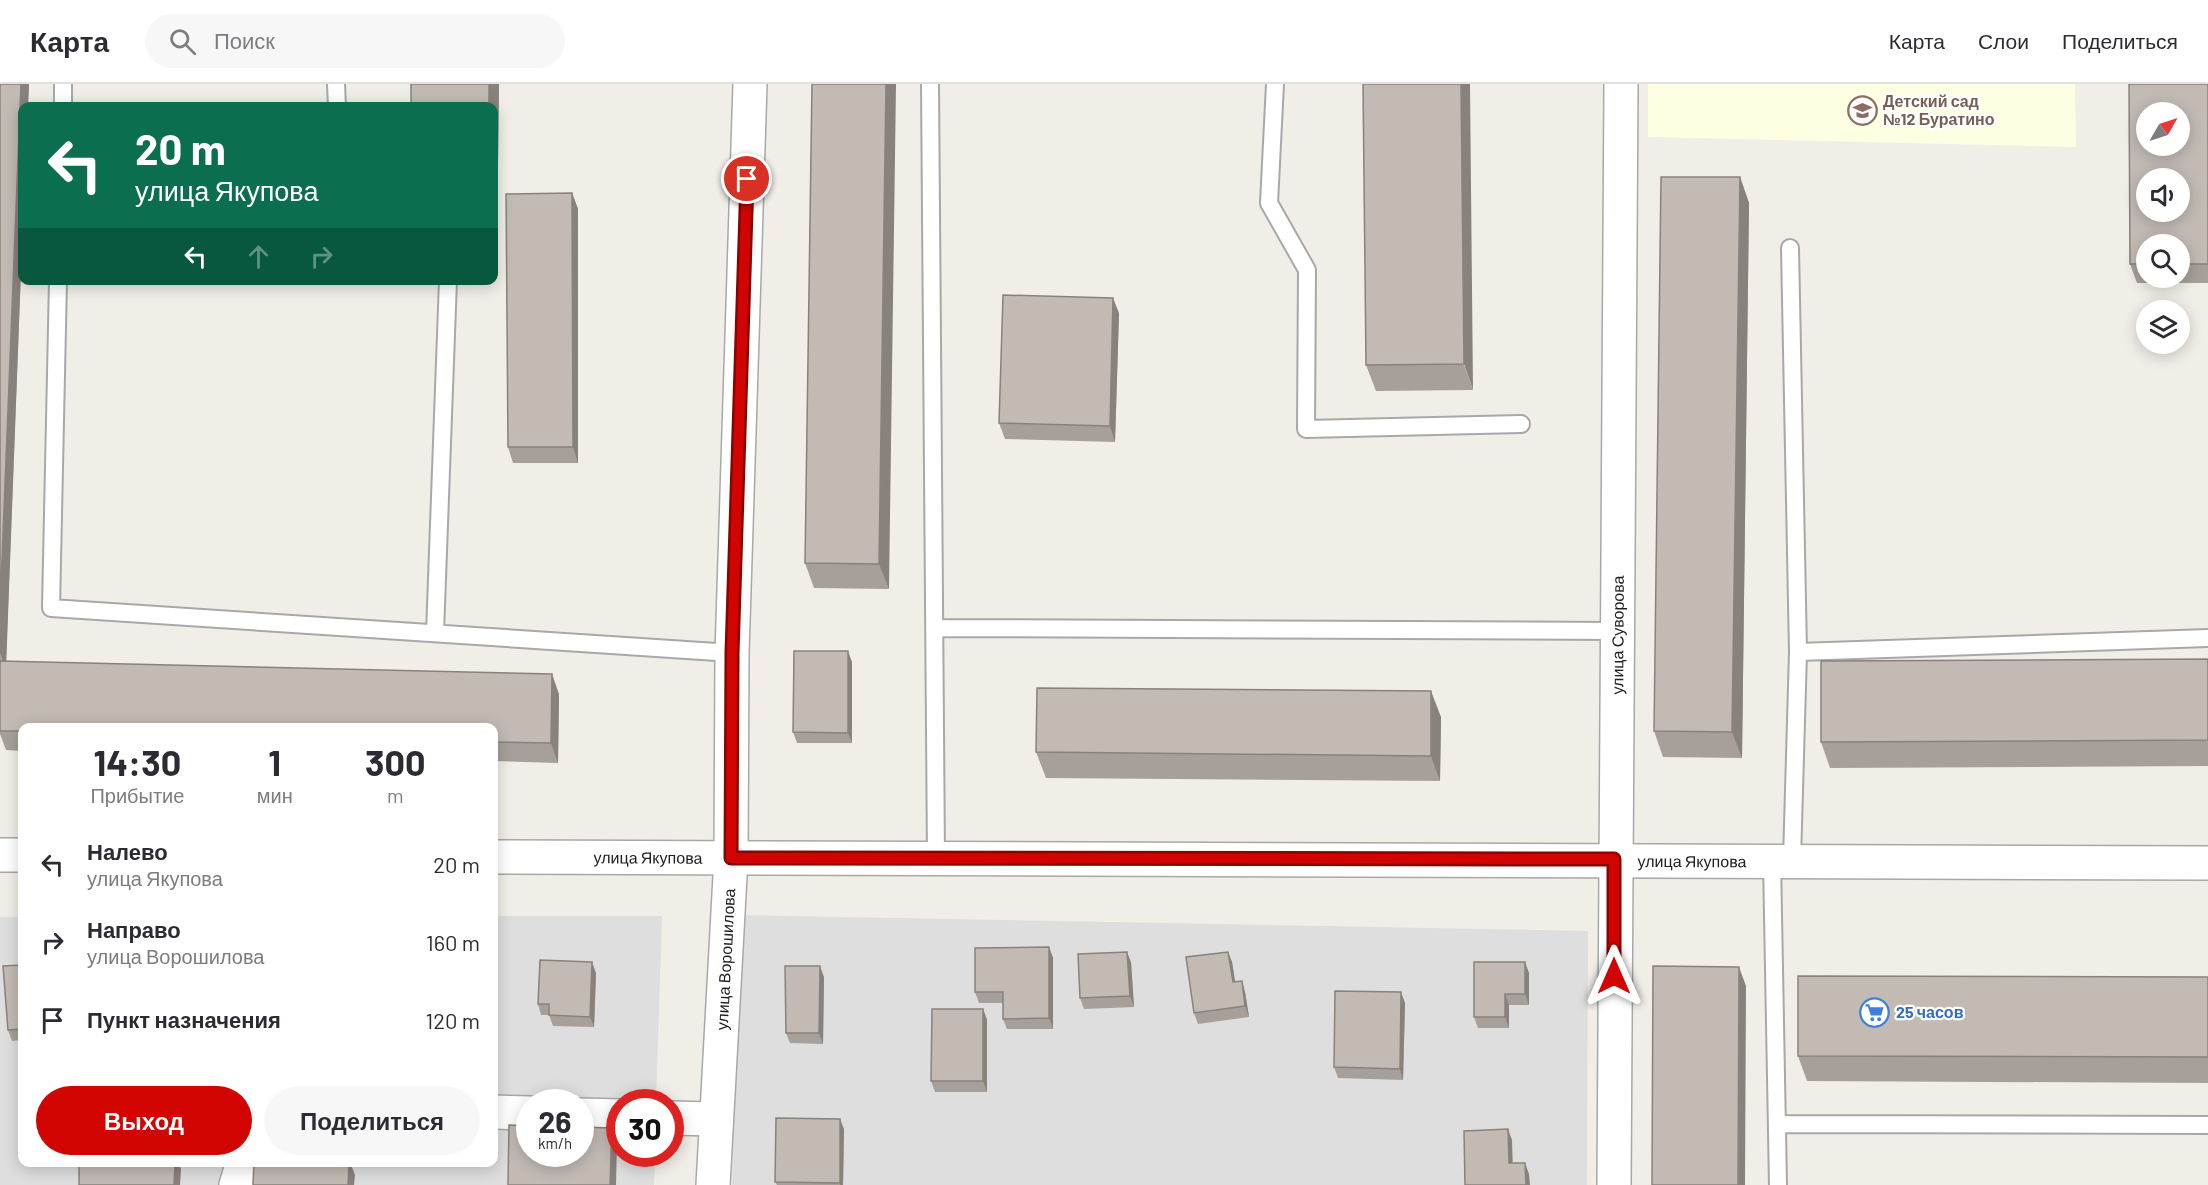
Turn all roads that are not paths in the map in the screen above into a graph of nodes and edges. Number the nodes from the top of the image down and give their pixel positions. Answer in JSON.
{"nodes":[{"id":1,"x":63,"y":84,"type":"edge"},
{"id":2,"x":336,"y":84,"type":"edge"},
{"id":3,"x":750,"y":84,"type":"edge"},
{"id":4,"x":930,"y":84,"type":"edge"},
{"id":5,"x":1275,"y":84,"type":"edge"},
{"id":6,"x":1621,"y":84,"type":"edge"},
{"id":7,"x":63,"y":102,"type":"edge"},
{"id":8,"x":337,"y":102,"type":"edge"},
{"id":9,"x":1790,"y":248,"type":"dead end"},
{"id":10,"x":58,"y":285,"type":"edge"},
{"id":11,"x":448,"y":285,"type":"edge"},
{"id":12,"x":1521,"y":424,"type":"dead end"},
{"id":13,"x":934,"y":628,"type":"junction"},
{"id":14,"x":1616,"y":632,"type":"junction"},
{"id":15,"x":435,"y":633,"type":"junction"},
{"id":16,"x":2208,"y":638,"type":"edge"},
{"id":17,"x":1798,"y":652,"type":"junction"},
{"id":18,"x":732,"y":653,"type":"junction"},
{"id":19,"x":0,"y":855,"type":"edge"},
{"id":20,"x":18,"y":855,"type":"edge"},
{"id":21,"x":498,"y":857,"type":"edge"},
{"id":22,"x":731,"y":858,"type":"junction"},
{"id":23,"x":936,"y":858,"type":"junction"},
{"id":24,"x":1614,"y":859,"type":"junction"},
{"id":25,"x":1782,"y":860,"type":"junction"},
{"id":26,"x":2208,"y":863,"type":"edge"},
{"id":27,"x":498,"y":1112,"type":"edge"},
{"id":28,"x":516,"y":1113,"type":"edge"},
{"id":29,"x":684,"y":1118,"type":"edge"},
{"id":30,"x":716,"y":1119,"type":"junction"},
{"id":31,"x":1777,"y":1124,"type":"junction"},
{"id":32,"x":2208,"y":1125,"type":"edge"},
{"id":33,"x":241,"y":1167,"type":"edge"},
{"id":34,"x":236,"y":1185,"type":"edge"},
{"id":35,"x":713,"y":1185,"type":"edge"},
{"id":36,"x":1614,"y":1185,"type":"edge"},
{"id":37,"x":1778,"y":1185,"type":"edge"}],
"edges":[{"from":1,"to":7,"type":"lane"},
{"from":2,"to":8,"type":"lane"},
{"from":3,"to":18,"type":"street","name":"улица Ворошилова"},
{"from":4,"to":13,"type":"lane"},
{"from":5,"to":12,"type":"lane"},
{"from":6,"to":14,"type":"street","name":"улица Суворова"},
{"from":9,"to":17,"type":"lane"},
{"from":10,"to":15,"type":"lane"},
{"from":11,"to":15,"type":"lane"},
{"from":13,"to":14,"type":"lane"},
{"from":13,"to":23,"type":"lane"},
{"from":14,"to":24,"type":"street","name":"улица Суворова"},
{"from":15,"to":18,"type":"lane"},
{"from":16,"to":17,"type":"lane"},
{"from":17,"to":25,"type":"lane"},
{"from":18,"to":22,"type":"street","name":"улица Ворошилова"},
{"from":19,"to":20,"type":"street"},
{"from":21,"to":22,"type":"street","name":"улица Якупова"},
{"from":22,"to":23,"type":"street","name":"улица Якупова"},
{"from":22,"to":30,"type":"street","name":"улица Ворошилова"},
{"from":23,"to":24,"type":"street","name":"улица Якупова"},
{"from":24,"to":25,"type":"street","name":"улица Якупова"},
{"from":24,"to":36,"type":"street","name":"улица Суворова"},
{"from":25,"to":26,"type":"street","name":"улица Якупова"},
{"from":25,"to":31,"type":"lane"},
{"from":27,"to":28,"type":"street"},
{"from":29,"to":30,"type":"street"},
{"from":30,"to":35,"type":"street","name":"улица Ворошилова"},
{"from":31,"to":32,"type":"lane"},
{"from":31,"to":37,"type":"lane"},
{"from":33,"to":34,"type":"street"}]}
